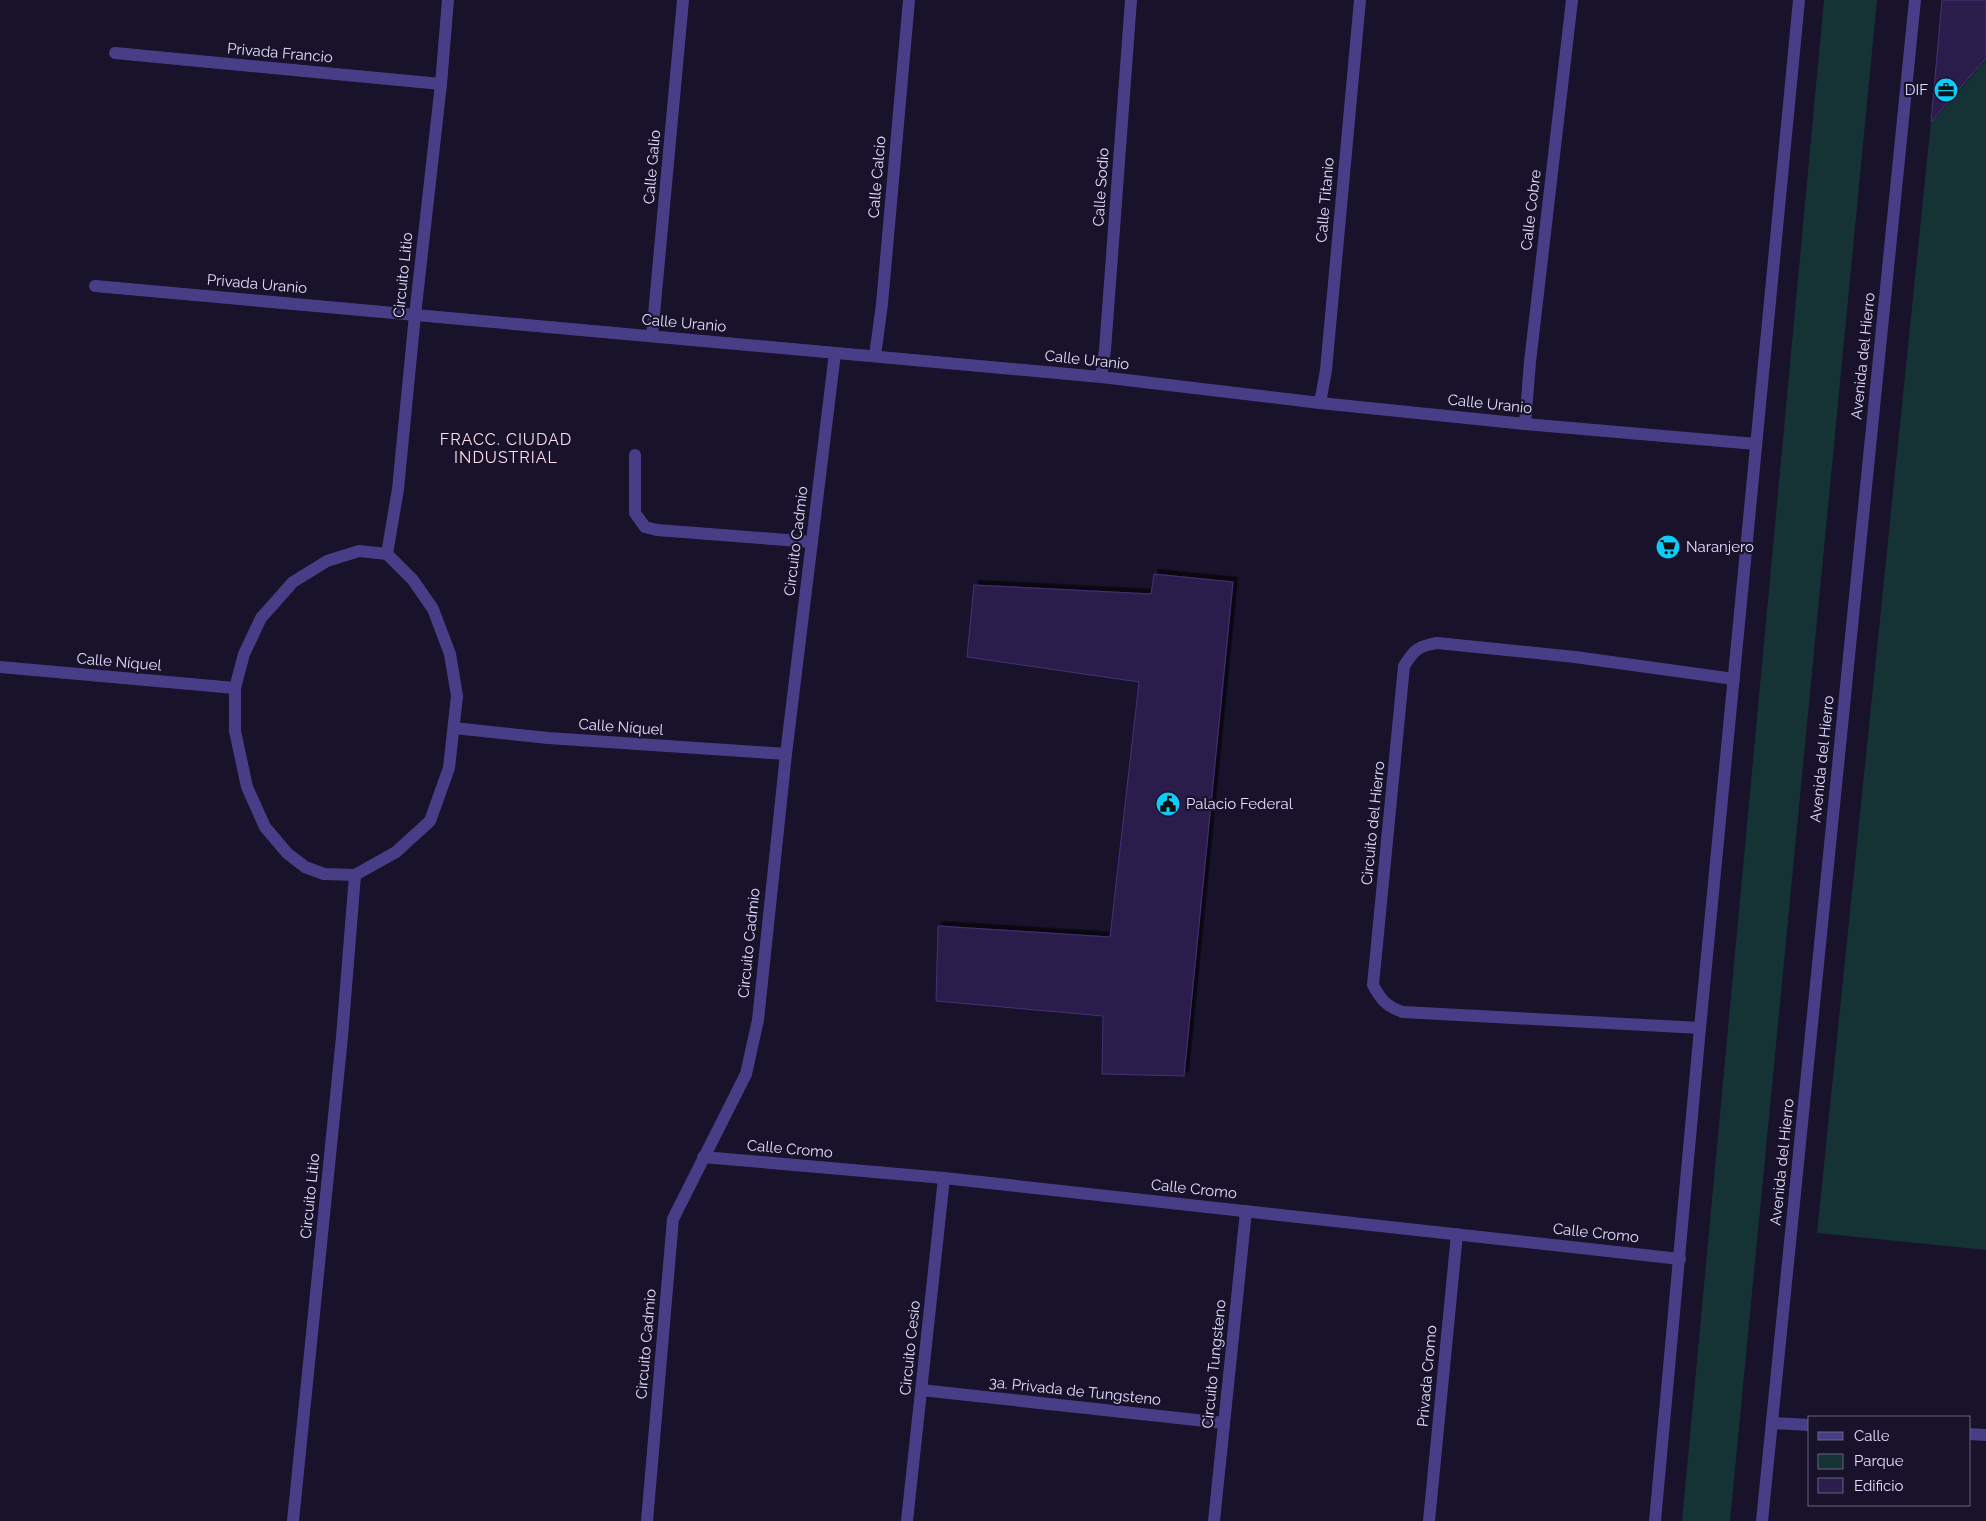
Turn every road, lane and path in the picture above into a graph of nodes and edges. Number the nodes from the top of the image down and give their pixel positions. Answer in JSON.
{"nodes":[{"id":1,"x":448,"y":0,"type":"edge"},
{"id":2,"x":684,"y":0,"type":"edge"},
{"id":3,"x":909,"y":0,"type":"edge"},
{"id":4,"x":1131,"y":0,"type":"edge"},
{"id":5,"x":1360,"y":0,"type":"edge"},
{"id":6,"x":1572,"y":0,"type":"edge"},
{"id":7,"x":1799,"y":0,"type":"edge"},
{"id":8,"x":1915,"y":0,"type":"edge"},
{"id":9,"x":116,"y":53,"type":"dead end"},
{"id":10,"x":441,"y":84,"type":"junction"},
{"id":11,"x":95,"y":286,"type":"dead end"},
{"id":12,"x":415,"y":315,"type":"junction"},
{"id":13,"x":652,"y":336,"type":"junction"},
{"id":14,"x":836,"y":353,"type":"junction"},
{"id":15,"x":875,"y":356,"type":"junction"},
{"id":16,"x":1101,"y":377,"type":"junction"},
{"id":17,"x":1320,"y":403,"type":"junction"},
{"id":18,"x":1525,"y":424,"type":"junction"},
{"id":19,"x":1756,"y":444,"type":"junction"},
{"id":20,"x":635,"y":455,"type":"dead end"},
{"id":21,"x":812,"y":542,"type":"junction"},
{"id":22,"x":387,"y":554,"type":"junction"},
{"id":23,"x":0,"y":667,"type":"edge"},
{"id":24,"x":1734,"y":679,"type":"junction"},
{"id":25,"x":234,"y":688,"type":"junction"},
{"id":26,"x":454,"y":728,"type":"junction"},
{"id":27,"x":786,"y":754,"type":"junction"},
{"id":28,"x":356,"y":875,"type":"junction"},
{"id":29,"x":1700,"y":1028,"type":"junction"},
{"id":30,"x":703,"y":1157,"type":"junction"},
{"id":31,"x":944,"y":1178,"type":"junction"},
{"id":32,"x":1246,"y":1211,"type":"junction"},
{"id":33,"x":1457,"y":1234,"type":"junction"},
{"id":34,"x":1680,"y":1258,"type":"junction"},
{"id":35,"x":921,"y":1390,"type":"junction"},
{"id":36,"x":1772,"y":1423,"type":"junction"},
{"id":37,"x":1224,"y":1424,"type":"junction"},
{"id":38,"x":1808,"y":1425,"type":"edge"},
{"id":39,"x":1971,"y":1434,"type":"edge"},
{"id":40,"x":1986,"y":1435,"type":"edge"},
{"id":41,"x":293,"y":1521,"type":"edge"},
{"id":42,"x":647,"y":1521,"type":"edge"},
{"id":43,"x":907,"y":1521,"type":"edge"},
{"id":44,"x":1214,"y":1521,"type":"edge"},
{"id":45,"x":1429,"y":1521,"type":"edge"},
{"id":46,"x":1656,"y":1521,"type":"edge"},
{"id":47,"x":1762,"y":1521,"type":"edge"}],
"edges":[{"from":1,"to":10,"type":"street","name":"Circuito Litio"},
{"from":2,"to":13,"type":"street","name":"Calle Galio"},
{"from":3,"to":15,"type":"street","name":"Calle Calcio"},
{"from":4,"to":16,"type":"street","name":"Calle Sodio"},
{"from":5,"to":17,"type":"street","name":"Calle Titanio"},
{"from":6,"to":18,"type":"street","name":"Calle Cobre"},
{"from":7,"to":19,"type":"street"},
{"from":8,"to":36,"type":"street","name":"Avenida del Hierro"},
{"from":9,"to":10,"type":"street","name":"Privada Francio"},
{"from":10,"to":12,"type":"street","name":"Circuito Litio"},
{"from":11,"to":12,"type":"street","name":"Privada Uranio"},
{"from":12,"to":13,"type":"street","name":"Calle Uranio"},
{"from":12,"to":22,"type":"street","name":"Circuito Litio"},
{"from":13,"to":14,"type":"street","name":"Calle Uranio"},
{"from":14,"to":15,"type":"street","name":"Calle Uranio"},
{"from":14,"to":21,"type":"street","name":"Circuito Cadmio"},
{"from":15,"to":16,"type":"street","name":"Calle Uranio"},
{"from":16,"to":17,"type":"street","name":"Calle Uranio"},
{"from":17,"to":18,"type":"street","name":"Calle Uranio"},
{"from":18,"to":19,"type":"street","name":"Calle Uranio"},
{"from":19,"to":24,"type":"street"},
{"from":20,"to":21,"type":"street"},
{"from":21,"to":27,"type":"street","name":"Circuito Cadmio"},
{"from":22,"to":25,"type":"street"},
{"from":22,"to":26,"type":"street"},
{"from":23,"to":25,"type":"street","name":"Calle Níquel"},
{"from":24,"to":29,"type":"street"},
{"from":24,"to":29,"type":"street","name":"Circuito del Hierro"},
{"from":25,"to":28,"type":"street"},
{"from":26,"to":27,"type":"street","name":"Calle Níquel"},
{"from":26,"to":28,"type":"street"},
{"from":27,"to":30,"type":"street","name":"Circuito Cadmio"},
{"from":28,"to":41,"type":"street","name":"Circuito Litio"},
{"from":29,"to":34,"type":"street"},
{"from":30,"to":31,"type":"street","name":"Calle Cromo"},
{"from":30,"to":42,"type":"street","name":"Circuito Cadmio"},
{"from":31,"to":32,"type":"street","name":"Calle Cromo"},
{"from":31,"to":35,"type":"street","name":"Circuito Cesio"},
{"from":32,"to":33,"type":"street","name":"Calle Cromo"},
{"from":32,"to":37,"type":"street","name":"Circuito Tungsteno"},
{"from":33,"to":34,"type":"street","name":"Calle Cromo"},
{"from":33,"to":45,"type":"street","name":"Privada Cromo"},
{"from":34,"to":46,"type":"street"},
{"from":35,"to":37,"type":"street","name":"3a. Privada de Tungsteno"},
{"from":35,"to":43,"type":"street","name":"Circuito Cesio"},
{"from":36,"to":38,"type":"street"},
{"from":36,"to":47,"type":"street","name":"Avenida del Hierro"},
{"from":37,"to":44,"type":"street","name":"Circuito Tungsteno"},
{"from":39,"to":40,"type":"street"}]}
